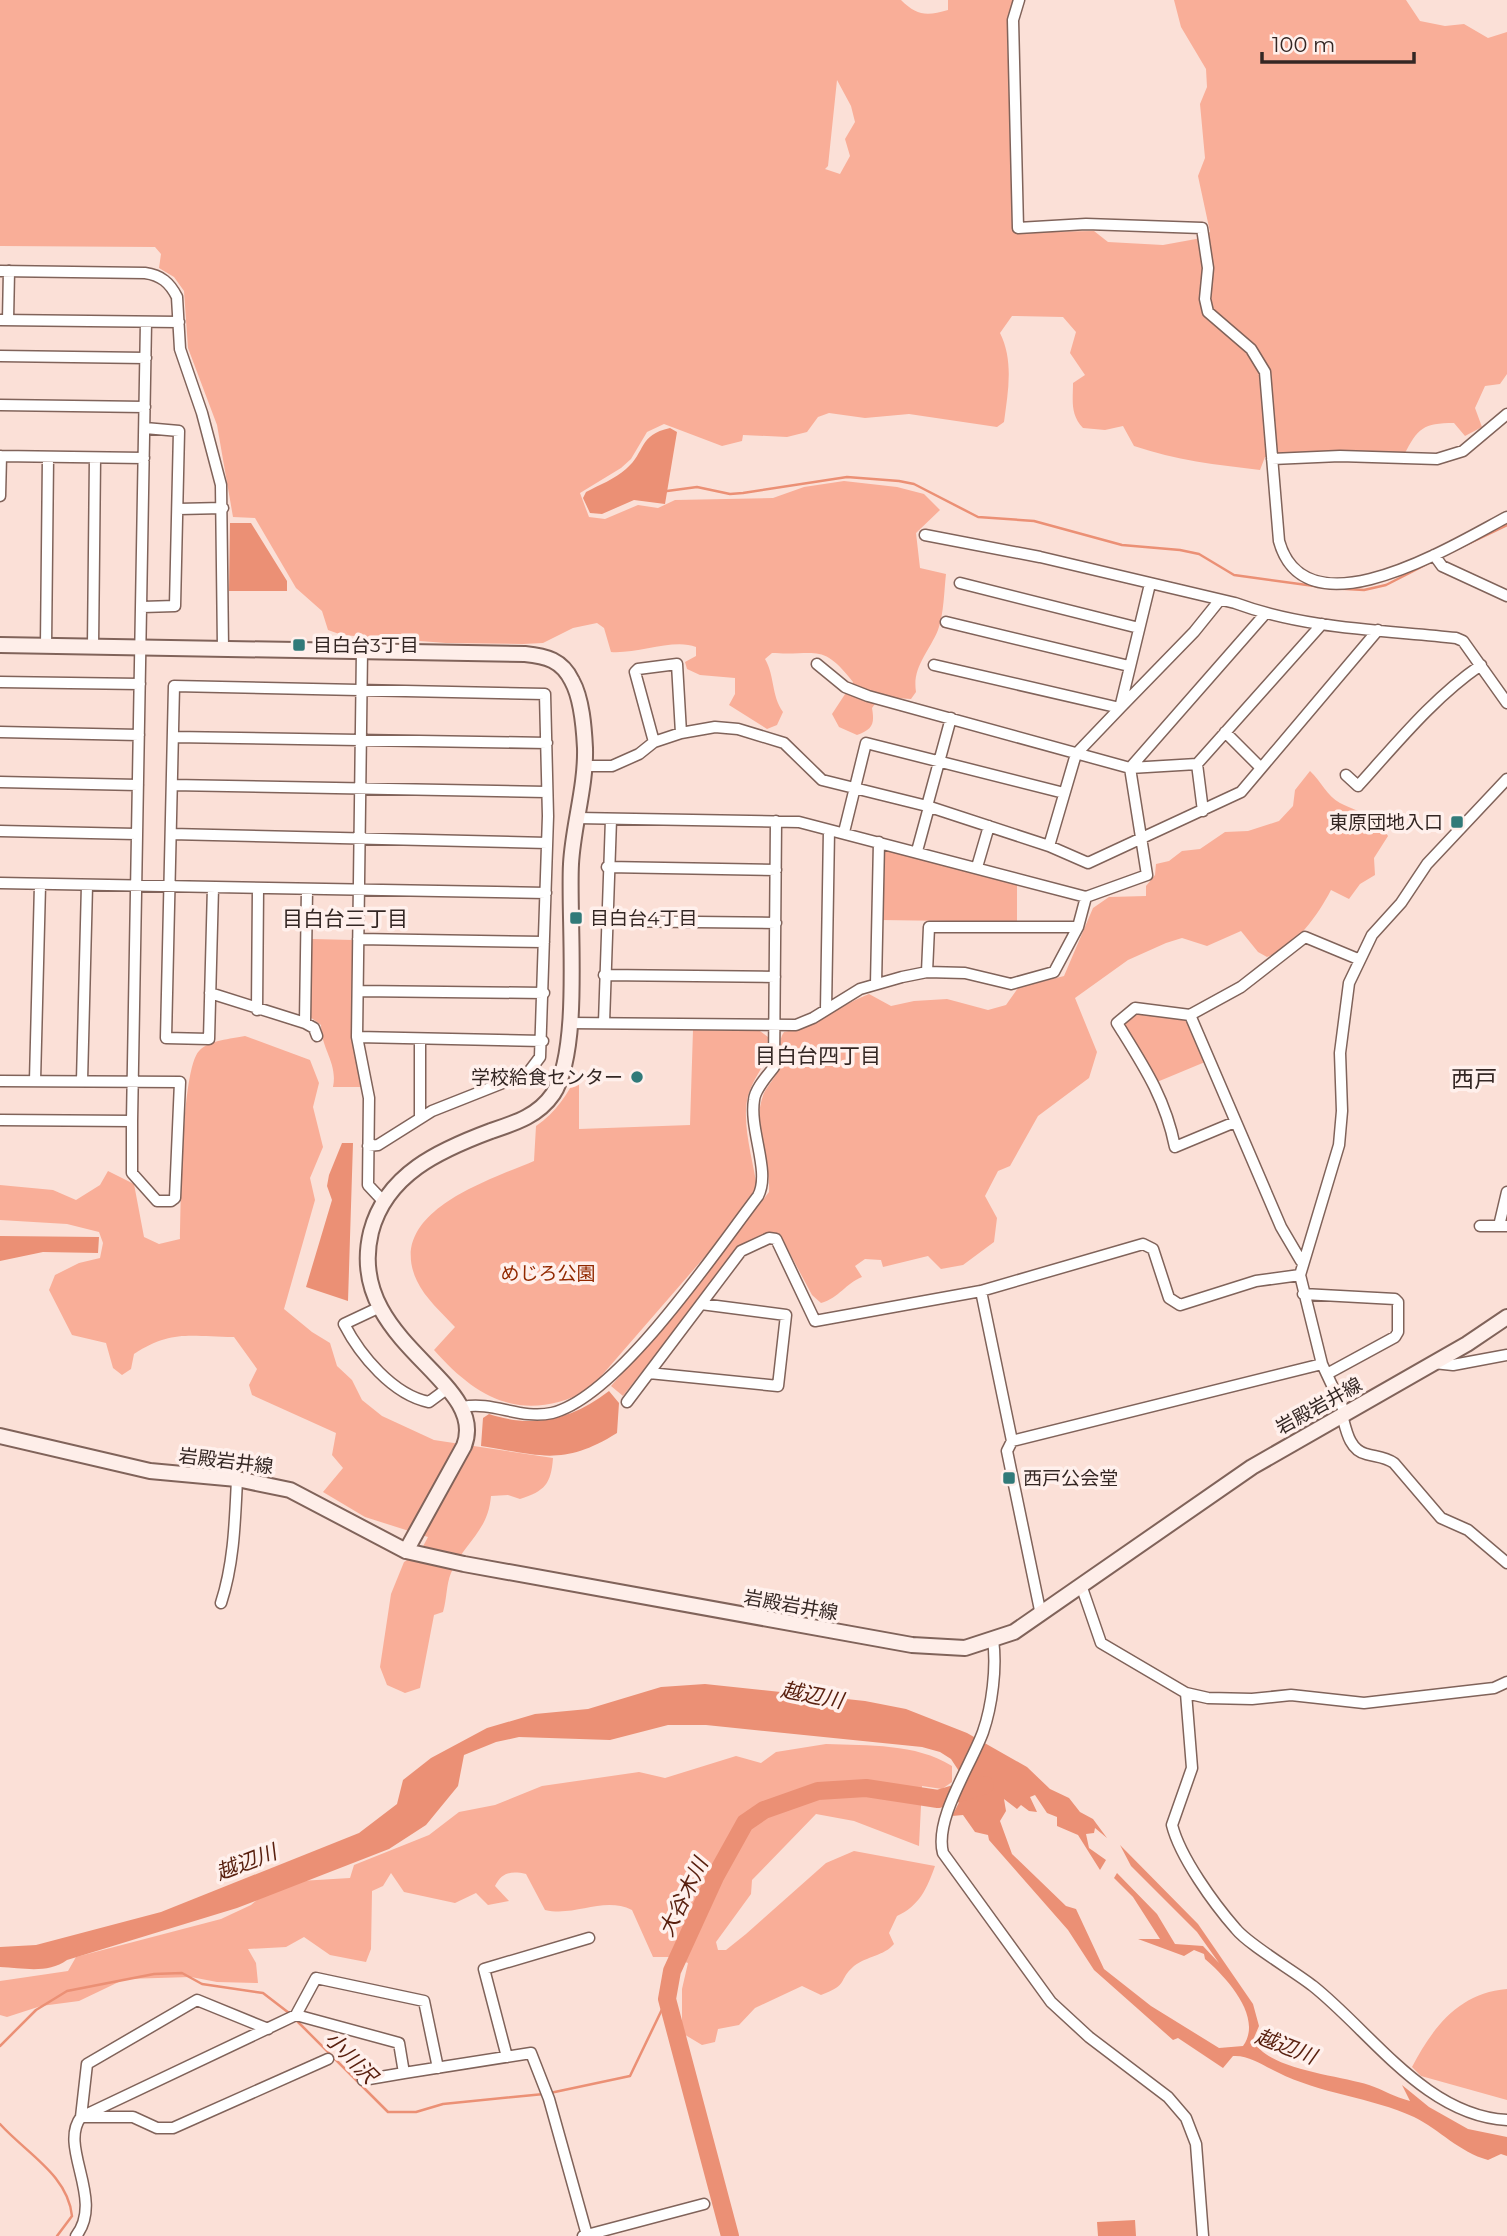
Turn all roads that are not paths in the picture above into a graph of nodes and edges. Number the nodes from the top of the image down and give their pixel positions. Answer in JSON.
{"nodes":[{"id":1,"x":1019,"y":0,"type":"edge"},
{"id":2,"x":5,"y":271,"type":"edge"},
{"id":3,"x":4,"y":320,"type":"edge"},
{"id":4,"x":146,"y":322,"type":"junction"},
{"id":5,"x":179,"y":322,"type":"junction"},
{"id":6,"x":0,"y":356,"type":"edge"},
{"id":7,"x":146,"y":358,"type":"junction"},
{"id":8,"x":0,"y":405,"type":"edge"},
{"id":9,"x":145,"y":407,"type":"junction"},
{"id":10,"x":1507,"y":414,"type":"edge"},
{"id":11,"x":145,"y":428,"type":"junction"},
{"id":12,"x":1,"y":456,"type":"edge"},
{"id":13,"x":48,"y":457,"type":"junction"},
{"id":14,"x":94,"y":458,"type":"junction"},
{"id":15,"x":144,"y":458,"type":"junction"},
{"id":16,"x":1272,"y":459,"type":"junction"},
{"id":17,"x":0,"y":496,"type":"edge"},
{"id":18,"x":223,"y":508,"type":"junction"},
{"id":19,"x":178,"y":509,"type":"junction"},
{"id":20,"x":1507,"y":517,"type":"edge"},
{"id":21,"x":925,"y":535,"type":"dead end"},
{"id":22,"x":1434,"y":555,"type":"junction"},
{"id":23,"x":960,"y":583,"type":"dead end"},
{"id":24,"x":1150,"y":584,"type":"junction"},
{"id":25,"x":1507,"y":596,"type":"edge"},
{"id":26,"x":1219,"y":601,"type":"junction"},
{"id":27,"x":142,"y":607,"type":"junction"},
{"id":28,"x":1265,"y":614,"type":"junction"},
{"id":29,"x":946,"y":622,"type":"dead end"},
{"id":30,"x":1322,"y":624,"type":"junction"},
{"id":31,"x":1139,"y":628,"type":"junction"},
{"id":32,"x":1378,"y":630,"type":"junction"},
{"id":33,"x":0,"y":645,"type":"edge"},
{"id":34,"x":46,"y":646,"type":"junction"},
{"id":35,"x":93,"y":646,"type":"junction"},
{"id":36,"x":141,"y":647,"type":"junction"},
{"id":37,"x":223,"y":648,"type":"junction"},
{"id":38,"x":362,"y":650,"type":"junction"},
{"id":39,"x":817,"y":664,"type":"dead end"},
{"id":40,"x":934,"y":665,"type":"dead end"},
{"id":41,"x":1481,"y":665,"type":"junction"},
{"id":42,"x":1129,"y":666,"type":"junction"},
{"id":43,"x":0,"y":682,"type":"edge"},
{"id":44,"x":140,"y":684,"type":"junction"},
{"id":45,"x":362,"y":690,"type":"junction"},
{"id":46,"x":1507,"y":703,"type":"edge"},
{"id":47,"x":1120,"y":708,"type":"junction"},
{"id":48,"x":951,"y":718,"type":"junction"},
{"id":49,"x":0,"y":732,"type":"edge"},
{"id":50,"x":681,"y":733,"type":"junction"},
{"id":51,"x":1225,"y":733,"type":"junction"},
{"id":52,"x":139,"y":735,"type":"junction"},
{"id":53,"x":173,"y":737,"type":"junction"},
{"id":54,"x":361,"y":740,"type":"junction"},
{"id":55,"x":654,"y":742,"type":"junction"},
{"id":56,"x":547,"y":743,"type":"junction"},
{"id":57,"x":1076,"y":754,"type":"junction"},
{"id":58,"x":940,"y":763,"type":"junction"},
{"id":59,"x":1197,"y":764,"type":"junction"},
{"id":60,"x":584,"y":766,"type":"junction"},
{"id":61,"x":1260,"y":766,"type":"junction"},
{"id":62,"x":1130,"y":768,"type":"junction"},
{"id":63,"x":1346,"y":775,"type":"dead end"},
{"id":64,"x":1507,"y":779,"type":"edge"},
{"id":65,"x":0,"y":782,"type":"edge"},
{"id":66,"x":138,"y":785,"type":"junction"},
{"id":67,"x":172,"y":785,"type":"junction"},
{"id":68,"x":856,"y":788,"type":"junction"},
{"id":69,"x":360,"y":789,"type":"junction"},
{"id":70,"x":547,"y":792,"type":"junction"},
{"id":71,"x":1063,"y":793,"type":"junction"},
{"id":72,"x":928,"y":806,"type":"junction"},
{"id":73,"x":1203,"y":811,"type":"junction"},
{"id":74,"x":577,"y":818,"type":"junction"},
{"id":75,"x":611,"y":818,"type":"junction"},
{"id":76,"x":776,"y":821,"type":"junction"},
{"id":77,"x":989,"y":826,"type":"junction"},
{"id":78,"x":829,"y":830,"type":"junction"},
{"id":79,"x":0,"y":831,"type":"edge"},
{"id":80,"x":844,"y":832,"type":"junction"},
{"id":81,"x":136,"y":834,"type":"junction"},
{"id":82,"x":170,"y":834,"type":"junction"},
{"id":83,"x":360,"y":838,"type":"junction"},
{"id":84,"x":1141,"y":839,"type":"junction"},
{"id":85,"x":879,"y":842,"type":"junction"},
{"id":86,"x":547,"y":843,"type":"junction"},
{"id":87,"x":1049,"y":846,"type":"junction"},
{"id":88,"x":917,"y":851,"type":"junction"},
{"id":89,"x":607,"y":867,"type":"junction"},
{"id":90,"x":977,"y":867,"type":"junction"},
{"id":91,"x":776,"y":870,"type":"junction"},
{"id":92,"x":0,"y":883,"type":"edge"},
{"id":93,"x":40,"y":884,"type":"junction"},
{"id":94,"x":87,"y":885,"type":"junction"},
{"id":95,"x":135,"y":885,"type":"junction"},
{"id":96,"x":168,"y":886,"type":"junction"},
{"id":97,"x":213,"y":887,"type":"junction"},
{"id":98,"x":258,"y":888,"type":"junction"},
{"id":99,"x":307,"y":889,"type":"junction"},
{"id":100,"x":358,"y":889,"type":"junction"},
{"id":101,"x":546,"y":893,"type":"junction"},
{"id":102,"x":1086,"y":897,"type":"junction"},
{"id":103,"x":606,"y":921,"type":"junction"},
{"id":104,"x":776,"y":923,"type":"junction"},
{"id":105,"x":1078,"y":927,"type":"junction"},
{"id":106,"x":358,"y":939,"type":"junction"},
{"id":107,"x":544,"y":942,"type":"junction"},
{"id":108,"x":1358,"y":960,"type":"junction"},
{"id":109,"x":927,"y":972,"type":"junction"},
{"id":110,"x":604,"y":975,"type":"junction"},
{"id":111,"x":775,"y":977,"type":"junction"},
{"id":112,"x":876,"y":984,"type":"junction"},
{"id":113,"x":358,"y":991,"type":"junction"},
{"id":114,"x":210,"y":993,"type":"junction"},
{"id":115,"x":544,"y":993,"type":"junction"},
{"id":116,"x":257,"y":1010,"type":"junction"},
{"id":117,"x":827,"y":1010,"type":"junction"},
{"id":118,"x":1190,"y":1015,"type":"junction"},
{"id":119,"x":305,"y":1023,"type":"junction"},
{"id":120,"x":569,"y":1023,"type":"junction"},
{"id":121,"x":604,"y":1023,"type":"junction"},
{"id":122,"x":775,"y":1026,"type":"junction"},
{"id":123,"x":317,"y":1036,"type":"dead end"},
{"id":124,"x":357,"y":1037,"type":"junction"},
{"id":125,"x":421,"y":1039,"type":"junction"},
{"id":126,"x":543,"y":1041,"type":"junction"},
{"id":127,"x":0,"y":1081,"type":"edge"},
{"id":128,"x":35,"y":1081,"type":"junction"},
{"id":129,"x":82,"y":1081,"type":"junction"},
{"id":130,"x":133,"y":1082,"type":"junction"},
{"id":131,"x":420,"y":1117,"type":"junction"},
{"id":132,"x":0,"y":1120,"type":"edge"},
{"id":133,"x":132,"y":1121,"type":"junction"},
{"id":134,"x":1235,"y":1122,"type":"junction"},
{"id":135,"x":369,"y":1146,"type":"junction"},
{"id":136,"x":1507,"y":1192,"type":"edge"},
{"id":137,"x":383,"y":1201,"type":"junction"},
{"id":138,"x":1480,"y":1226,"type":"dead end"},
{"id":139,"x":1503,"y":1226,"type":"edge"},
{"id":140,"x":1301,"y":1261,"type":"junction"},
{"id":141,"x":1300,"y":1275,"type":"junction"},
{"id":142,"x":981,"y":1291,"type":"junction"},
{"id":143,"x":1303,"y":1294,"type":"junction"},
{"id":144,"x":701,"y":1304,"type":"junction"},
{"id":145,"x":378,"y":1308,"type":"junction"},
{"id":146,"x":1507,"y":1317,"type":"edge"},
{"id":147,"x":1507,"y":1355,"type":"edge"},
{"id":148,"x":1434,"y":1363,"type":"junction"},
{"id":149,"x":1324,"y":1369,"type":"junction"},
{"id":150,"x":649,"y":1373,"type":"junction"},
{"id":151,"x":448,"y":1388,"type":"junction"},
{"id":152,"x":626,"y":1402,"type":"dead end"},
{"id":153,"x":463,"y":1407,"type":"junction"},
{"id":154,"x":1344,"y":1414,"type":"junction"},
{"id":155,"x":0,"y":1436,"type":"edge"},
{"id":156,"x":1012,"y":1441,"type":"junction"},
{"id":157,"x":237,"y":1479,"type":"junction"},
{"id":158,"x":406,"y":1551,"type":"junction"},
{"id":159,"x":1507,"y":1563,"type":"edge"},
{"id":160,"x":1081,"y":1585,"type":"junction"},
{"id":161,"x":221,"y":1603,"type":"dead end"},
{"id":162,"x":1041,"y":1615,"type":"junction"},
{"id":163,"x":993,"y":1640,"type":"junction"},
{"id":164,"x":1507,"y":1682,"type":"edge"},
{"id":165,"x":1186,"y":1693,"type":"junction"},
{"id":166,"x":589,"y":1938,"type":"dead end"},
{"id":167,"x":296,"y":2015,"type":"junction"},
{"id":168,"x":268,"y":2029,"type":"junction"},
{"id":169,"x":507,"y":2057,"type":"junction"},
{"id":170,"x":328,"y":2059,"type":"dead end"},
{"id":171,"x":439,"y":2068,"type":"junction"},
{"id":172,"x":404,"y":2073,"type":"junction"},
{"id":173,"x":367,"y":2080,"type":"dead end"},
{"id":174,"x":81,"y":2117,"type":"junction"},
{"id":175,"x":1507,"y":2120,"type":"edge"},
{"id":176,"x":704,"y":2204,"type":"dead end"},
{"id":177,"x":585,"y":2235,"type":"edge"},
{"id":178,"x":76,"y":2236,"type":"edge"},
{"id":179,"x":1203,"y":2236,"type":"edge"}],
"edges":[{"from":1,"to":16,"type":"street"},
{"from":2,"to":3,"type":"street"},
{"from":2,"to":5,"type":"street"},
{"from":3,"to":4,"type":"street"},
{"from":4,"to":5,"type":"street"},
{"from":4,"to":7,"type":"street"},
{"from":5,"to":18,"type":"street"},
{"from":6,"to":7,"type":"street"},
{"from":7,"to":9,"type":"street"},
{"from":8,"to":9,"type":"street"},
{"from":9,"to":11,"type":"street"},
{"from":10,"to":16,"type":"street"},
{"from":11,"to":15,"type":"street"},
{"from":11,"to":19,"type":"street"},
{"from":12,"to":13,"type":"street"},
{"from":12,"to":17,"type":"street"},
{"from":13,"to":14,"type":"street"},
{"from":13,"to":34,"type":"street"},
{"from":14,"to":15,"type":"street"},
{"from":14,"to":35,"type":"street"},
{"from":15,"to":27,"type":"street"},
{"from":16,"to":22,"type":"street"},
{"from":18,"to":19,"type":"street"},
{"from":18,"to":37,"type":"street"},
{"from":19,"to":27,"type":"street"},
{"from":20,"to":22,"type":"street"},
{"from":21,"to":24,"type":"street"},
{"from":22,"to":25,"type":"street"},
{"from":23,"to":31,"type":"street"},
{"from":24,"to":26,"type":"street"},
{"from":24,"to":31,"type":"street"},
{"from":26,"to":28,"type":"street"},
{"from":26,"to":47,"type":"street"},
{"from":27,"to":36,"type":"street"},
{"from":28,"to":30,"type":"street"},
{"from":28,"to":62,"type":"street"},
{"from":29,"to":42,"type":"street"},
{"from":30,"to":32,"type":"street"},
{"from":30,"to":51,"type":"street"},
{"from":31,"to":42,"type":"street"},
{"from":32,"to":41,"type":"street"},
{"from":32,"to":61,"type":"street"},
{"from":33,"to":34,"type":"main road"},
{"from":34,"to":35,"type":"main road"},
{"from":35,"to":36,"type":"main road"},
{"from":36,"to":37,"type":"main road"},
{"from":36,"to":44,"type":"street"},
{"from":37,"to":38,"type":"main road"},
{"from":38,"to":45,"type":"street"},
{"from":38,"to":60,"type":"main road"},
{"from":39,"to":48,"type":"street"},
{"from":40,"to":47,"type":"street"},
{"from":41,"to":46,"type":"street"},
{"from":41,"to":63,"type":"street"},
{"from":42,"to":47,"type":"street"},
{"from":43,"to":44,"type":"street"},
{"from":44,"to":52,"type":"street"},
{"from":45,"to":53,"type":"street"},
{"from":45,"to":54,"type":"street"},
{"from":45,"to":56,"type":"street"},
{"from":47,"to":57,"type":"street"},
{"from":48,"to":57,"type":"street"},
{"from":48,"to":58,"type":"street"},
{"from":49,"to":52,"type":"street"},
{"from":50,"to":55,"type":"street"},
{"from":50,"to":55,"type":"street"},
{"from":50,"to":68,"type":"street"},
{"from":51,"to":59,"type":"street"},
{"from":51,"to":61,"type":"street"},
{"from":52,"to":66,"type":"street"},
{"from":53,"to":54,"type":"street"},
{"from":53,"to":67,"type":"street"},
{"from":54,"to":56,"type":"street"},
{"from":54,"to":69,"type":"street"},
{"from":55,"to":60,"type":"street"},
{"from":56,"to":70,"type":"street"},
{"from":57,"to":62,"type":"street"},
{"from":57,"to":71,"type":"street"},
{"from":58,"to":68,"type":"street"},
{"from":58,"to":71,"type":"street"},
{"from":58,"to":72,"type":"street"},
{"from":59,"to":62,"type":"street"},
{"from":59,"to":73,"type":"street"},
{"from":60,"to":74,"type":"main road"},
{"from":61,"to":73,"type":"street"},
{"from":62,"to":84,"type":"street"},
{"from":64,"to":108,"type":"street"},
{"from":65,"to":66,"type":"street"},
{"from":66,"to":81,"type":"street"},
{"from":67,"to":69,"type":"street"},
{"from":67,"to":82,"type":"street"},
{"from":68,"to":72,"type":"street"},
{"from":68,"to":80,"type":"street"},
{"from":69,"to":70,"type":"street"},
{"from":69,"to":83,"type":"street"},
{"from":70,"to":86,"type":"street"},
{"from":71,"to":87,"type":"street"},
{"from":72,"to":77,"type":"street"},
{"from":72,"to":88,"type":"street"},
{"from":73,"to":84,"type":"street"},
{"from":74,"to":75,"type":"street"},
{"from":74,"to":120,"type":"main road"},
{"from":75,"to":76,"type":"street"},
{"from":75,"to":89,"type":"street"},
{"from":76,"to":78,"type":"street"},
{"from":76,"to":91,"type":"street"},
{"from":77,"to":87,"type":"street"},
{"from":77,"to":90,"type":"street"},
{"from":78,"to":80,"type":"street"},
{"from":78,"to":117,"type":"street"},
{"from":79,"to":81,"type":"street"},
{"from":80,"to":85,"type":"street"},
{"from":81,"to":95,"type":"street"},
{"from":82,"to":83,"type":"street"},
{"from":82,"to":96,"type":"street"},
{"from":83,"to":86,"type":"street"},
{"from":83,"to":100,"type":"street"},
{"from":84,"to":87,"type":"street"},
{"from":84,"to":102,"type":"street"},
{"from":85,"to":88,"type":"street"},
{"from":85,"to":112,"type":"street"},
{"from":86,"to":101,"type":"street"},
{"from":88,"to":90,"type":"street"},
{"from":89,"to":91,"type":"street"},
{"from":89,"to":103,"type":"street"},
{"from":90,"to":102,"type":"street"},
{"from":91,"to":104,"type":"street"},
{"from":92,"to":93,"type":"street"},
{"from":93,"to":94,"type":"street"},
{"from":93,"to":128,"type":"street"},
{"from":94,"to":95,"type":"street"},
{"from":94,"to":129,"type":"street"},
{"from":95,"to":96,"type":"street"},
{"from":95,"to":130,"type":"street"},
{"from":96,"to":97,"type":"street"},
{"from":96,"to":114,"type":"street"},
{"from":97,"to":98,"type":"street"},
{"from":97,"to":114,"type":"street"},
{"from":98,"to":99,"type":"street"},
{"from":98,"to":116,"type":"street"},
{"from":99,"to":100,"type":"street"},
{"from":99,"to":119,"type":"street"},
{"from":100,"to":101,"type":"street"},
{"from":100,"to":106,"type":"street"},
{"from":101,"to":107,"type":"street"},
{"from":102,"to":105,"type":"street"},
{"from":103,"to":104,"type":"street"},
{"from":103,"to":110,"type":"street"},
{"from":104,"to":111,"type":"street"},
{"from":105,"to":109,"type":"street"},
{"from":105,"to":109,"type":"street"},
{"from":106,"to":107,"type":"street"},
{"from":106,"to":113,"type":"street"},
{"from":107,"to":115,"type":"street"},
{"from":108,"to":118,"type":"street"},
{"from":108,"to":140,"type":"street"},
{"from":109,"to":112,"type":"street"},
{"from":110,"to":111,"type":"street"},
{"from":110,"to":121,"type":"street"},
{"from":111,"to":122,"type":"street"},
{"from":112,"to":117,"type":"street"},
{"from":113,"to":115,"type":"street"},
{"from":113,"to":124,"type":"street"},
{"from":114,"to":116,"type":"street"},
{"from":115,"to":126,"type":"street"},
{"from":116,"to":119,"type":"street"},
{"from":117,"to":122,"type":"street"},
{"from":118,"to":134,"type":"street"},
{"from":118,"to":134,"type":"street"},
{"from":119,"to":123,"type":"street"},
{"from":120,"to":121,"type":"street"},
{"from":120,"to":137,"type":"main road"},
{"from":121,"to":122,"type":"street"},
{"from":122,"to":153,"type":"street"},
{"from":124,"to":125,"type":"street"},
{"from":124,"to":135,"type":"street"},
{"from":125,"to":126,"type":"street"},
{"from":125,"to":131,"type":"street"},
{"from":126,"to":131,"type":"street"},
{"from":127,"to":128,"type":"street"},
{"from":128,"to":129,"type":"street"},
{"from":129,"to":130,"type":"street"},
{"from":130,"to":133,"type":"street"},
{"from":130,"to":133,"type":"street"},
{"from":131,"to":135,"type":"street"},
{"from":132,"to":133,"type":"street"},
{"from":134,"to":140,"type":"street"},
{"from":135,"to":137,"type":"street"},
{"from":136,"to":139,"type":"street"},
{"from":137,"to":145,"type":"main road"},
{"from":138,"to":139,"type":"street"},
{"from":140,"to":141,"type":"street"},
{"from":141,"to":142,"type":"street"},
{"from":141,"to":143,"type":"street"},
{"from":142,"to":144,"type":"street"},
{"from":142,"to":156,"type":"street"},
{"from":143,"to":149,"type":"street"},
{"from":143,"to":149,"type":"street"},
{"from":144,"to":150,"type":"street"},
{"from":144,"to":150,"type":"street"},
{"from":145,"to":151,"type":"main road"},
{"from":145,"to":151,"type":"street"},
{"from":146,"to":148,"type":"main road","name":"岩殿岩井線"},
{"from":147,"to":148,"type":"street"},
{"from":148,"to":154,"type":"main road","name":"岩殿岩井線"},
{"from":149,"to":154,"type":"street"},
{"from":149,"to":156,"type":"street"},
{"from":150,"to":152,"type":"street"},
{"from":151,"to":153,"type":"main road"},
{"from":153,"to":158,"type":"main road"},
{"from":154,"to":159,"type":"street"},
{"from":154,"to":160,"type":"main road","name":"岩殿岩井線"},
{"from":155,"to":157,"type":"main road","name":"岩殿岩井線"},
{"from":156,"to":162,"type":"street"},
{"from":157,"to":158,"type":"main road","name":"岩殿岩井線"},
{"from":157,"to":161,"type":"street"},
{"from":158,"to":163,"type":"main road","name":"岩殿岩井線"},
{"from":160,"to":162,"type":"main road","name":"岩殿岩井線"},
{"from":160,"to":165,"type":"street"},
{"from":162,"to":163,"type":"main road","name":"岩殿岩井線"},
{"from":163,"to":179,"type":"street"},
{"from":164,"to":165,"type":"street"},
{"from":165,"to":175,"type":"street"},
{"from":166,"to":169,"type":"street"},
{"from":167,"to":168,"type":"street"},
{"from":167,"to":171,"type":"street"},
{"from":167,"to":172,"type":"street"},
{"from":168,"to":174,"type":"street"},
{"from":168,"to":174,"type":"street"},
{"from":169,"to":171,"type":"street"},
{"from":169,"to":177,"type":"street"},
{"from":170,"to":174,"type":"street"},
{"from":171,"to":172,"type":"street"},
{"from":172,"to":173,"type":"street"},
{"from":174,"to":178,"type":"street"},
{"from":176,"to":177,"type":"street"}]}
